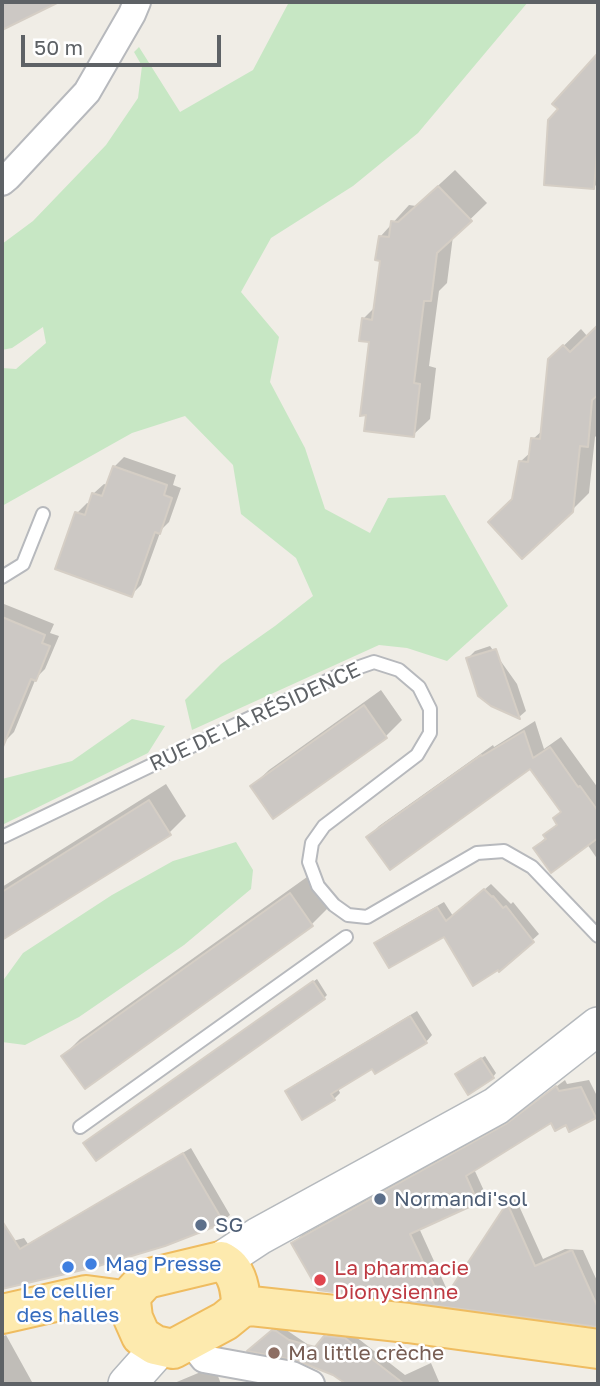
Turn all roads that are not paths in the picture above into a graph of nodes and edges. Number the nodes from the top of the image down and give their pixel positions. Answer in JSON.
{"nodes":[{"id":1,"x":137,"y":2,"type":"edge"},
{"id":2,"x":2,"y":181,"type":"edge"},
{"id":3,"x":43,"y":514,"type":"dead end"},
{"id":4,"x":2,"y":578,"type":"edge"},
{"id":5,"x":2,"y":837,"type":"edge"},
{"id":6,"x":598,"y":936,"type":"edge"},
{"id":7,"x":346,"y":937,"type":"dead end"},
{"id":8,"x":598,"y":1026,"type":"edge"},
{"id":9,"x":80,"y":1127,"type":"dead end"},
{"id":10,"x":221,"y":1261,"type":"junction"},
{"id":11,"x":131,"y":1301,"type":"junction"},
{"id":12,"x":241,"y":1308,"type":"junction"},
{"id":13,"x":2,"y":1314,"type":"edge"},
{"id":14,"x":172,"y":1343,"type":"junction"},
{"id":15,"x":598,"y":1349,"type":"edge"},
{"id":16,"x":127,"y":1384,"type":"edge"},
{"id":17,"x":311,"y":1384,"type":"edge"}],
"edges":[{"from":1,"to":2,"type":"street"},
{"from":3,"to":4,"type":"lane"},
{"from":5,"to":6,"type":"lane","name":"RUE DE LA RÉSIDENCE"},
{"from":7,"to":9,"type":"lane"},
{"from":8,"to":10,"type":"main road"},
{"from":10,"to":11,"type":"main road"},
{"from":10,"to":12,"type":"main road"},
{"from":11,"to":13,"type":"main road"},
{"from":11,"to":14,"type":"main road"},
{"from":12,"to":14,"type":"main road"},
{"from":12,"to":15,"type":"main road"},
{"from":14,"to":16,"type":"main road"},
{"from":14,"to":17,"type":"street"}]}
